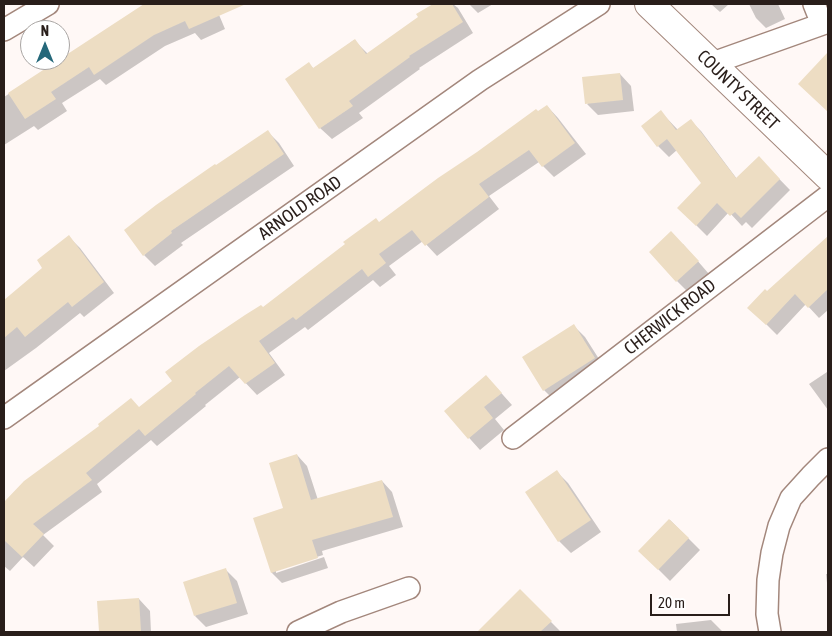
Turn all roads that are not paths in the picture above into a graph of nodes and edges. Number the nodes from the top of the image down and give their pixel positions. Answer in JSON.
{"nodes":[{"id":1,"x":48,"y":4,"type":"edge"},
{"id":2,"x":600,"y":4,"type":"edge"},
{"id":3,"x":648,"y":4,"type":"edge"},
{"id":4,"x":814,"y":4,"type":"edge"},
{"id":5,"x":825,"y":23,"type":"edge"},
{"id":6,"x":4,"y":30,"type":"edge"},
{"id":7,"x":710,"y":64,"type":"junction"},
{"id":8,"x":828,"y":176,"type":"edge"},
{"id":9,"x":828,"y":196,"type":"edge"},
{"id":10,"x":4,"y":418,"type":"edge"},
{"id":11,"x":513,"y":438,"type":"dead end"},
{"id":12,"x":828,"y":460,"type":"edge"},
{"id":13,"x":409,"y":588,"type":"dead end"},
{"id":14,"x":298,"y":632,"type":"edge"},
{"id":15,"x":770,"y":632,"type":"edge"}],
"edges":[{"from":1,"to":6,"type":"street"},
{"from":2,"to":10,"type":"street","name":"ARNOLD ROAD"},
{"from":3,"to":7,"type":"main road","name":"COUNTY STREET"},
{"from":4,"to":5,"type":"street"},
{"from":5,"to":7,"type":"street"},
{"from":7,"to":8,"type":"main road","name":"COUNTY STREET"},
{"from":9,"to":11,"type":"street","name":"CHERWICK ROAD"},
{"from":12,"to":15,"type":"street"},
{"from":13,"to":14,"type":"street"}]}
